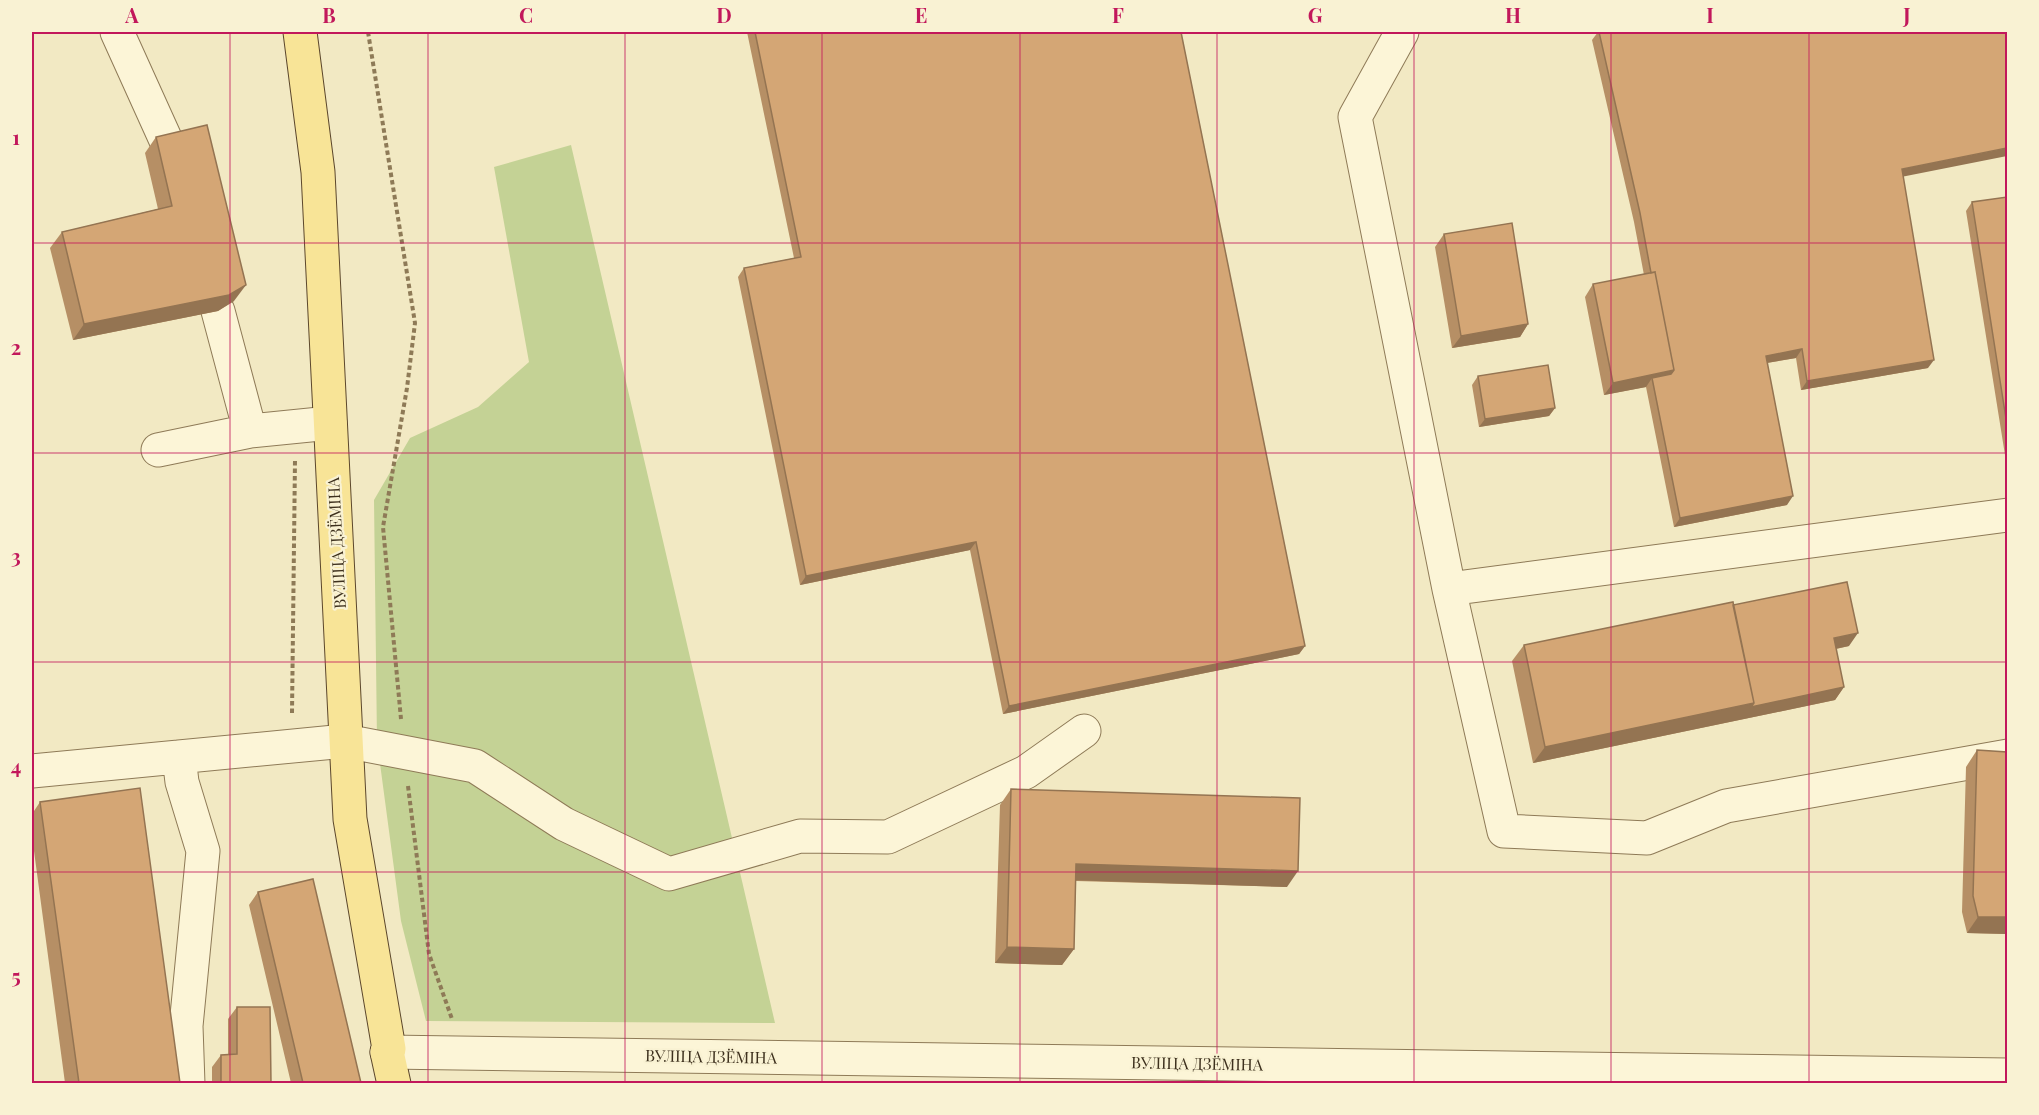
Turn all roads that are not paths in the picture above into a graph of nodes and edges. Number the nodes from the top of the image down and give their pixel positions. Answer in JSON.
{"nodes":[{"id":1,"x":117,"y":32,"type":"edge"},
{"id":2,"x":300,"y":32,"type":"edge"},
{"id":3,"x":1402,"y":32,"type":"edge"},
{"id":4,"x":169,"y":147,"type":"edge"},
{"id":5,"x":218,"y":310,"type":"edge"},
{"id":6,"x":330,"y":423,"type":"junction"},
{"id":7,"x":250,"y":431,"type":"junction"},
{"id":8,"x":158,"y":450,"type":"dead end"},
{"id":9,"x":2007,"y":515,"type":"edge"},
{"id":10,"x":1449,"y":589,"type":"junction"},
{"id":11,"x":1084,"y":731,"type":"dead end"},
{"id":12,"x":345,"y":741,"type":"junction"},
{"id":13,"x":2007,"y":756,"type":"edge"},
{"id":14,"x":179,"y":757,"type":"junction"},
{"id":15,"x":32,"y":771,"type":"edge"},
{"id":16,"x":387,"y":1052,"type":"junction"},
{"id":17,"x":2007,"y":1075,"type":"edge"},
{"id":18,"x":188,"y":1083,"type":"edge"},
{"id":19,"x":394,"y":1083,"type":"edge"}],
"edges":[{"from":1,"to":4,"type":"street"},
{"from":2,"to":6,"type":"main road","name":"ВУЛІЦА ДЗЁМІНА"},
{"from":3,"to":10,"type":"street"},
{"from":5,"to":7,"type":"street"},
{"from":6,"to":7,"type":"street"},
{"from":6,"to":12,"type":"main road","name":"ВУЛІЦА ДЗЁМІНА"},
{"from":7,"to":8,"type":"street"},
{"from":9,"to":10,"type":"street"},
{"from":10,"to":13,"type":"street"},
{"from":11,"to":12,"type":"street"},
{"from":12,"to":14,"type":"street"},
{"from":12,"to":16,"type":"main road","name":"ВУЛІЦА ДЗЁМІНА"},
{"from":14,"to":15,"type":"street"},
{"from":14,"to":18,"type":"street"},
{"from":16,"to":17,"type":"street","name":"ВУЛІЦА ДЗЁМІНА"},
{"from":16,"to":19,"type":"main road","name":"ВУЛІЦА ДЗЁМІНА"}]}
